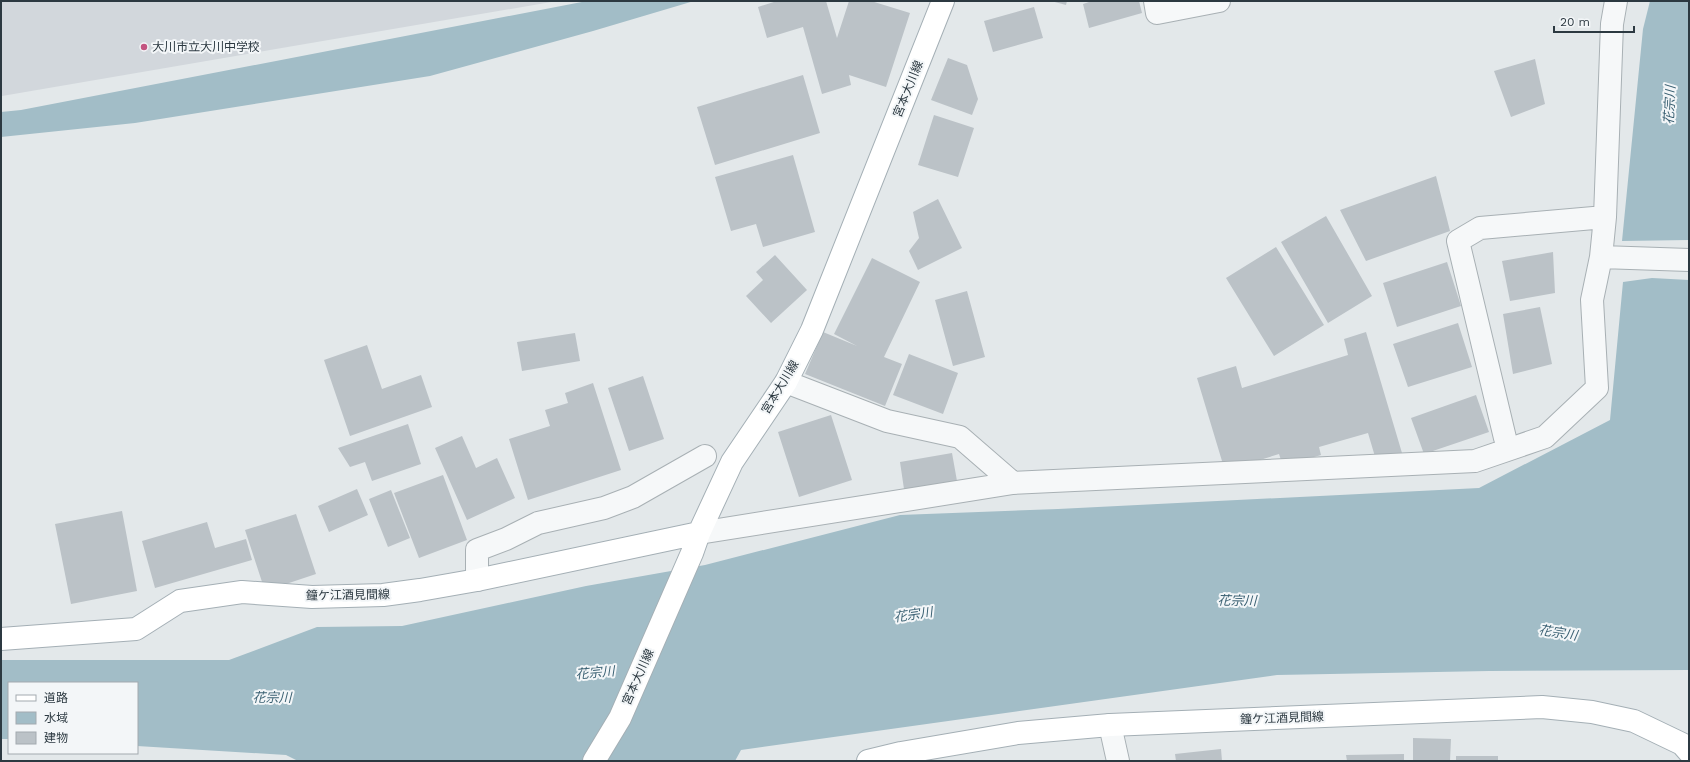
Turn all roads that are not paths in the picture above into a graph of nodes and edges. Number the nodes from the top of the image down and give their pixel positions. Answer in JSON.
{"nodes":[{"id":1,"x":943,"y":1,"type":"edge"},
{"id":2,"x":1155,"y":1,"type":"edge"},
{"id":3,"x":1219,"y":1,"type":"edge"},
{"id":4,"x":1616,"y":1,"type":"edge"},
{"id":5,"x":1605,"y":217,"type":"junction"},
{"id":6,"x":1601,"y":257,"type":"junction"},
{"id":7,"x":1689,"y":260,"type":"edge"},
{"id":8,"x":786,"y":382,"type":"junction"},
{"id":9,"x":1505,"y":438,"type":"dead end"},
{"id":10,"x":705,"y":456,"type":"dead end"},
{"id":11,"x":1014,"y":483,"type":"junction"},
{"id":12,"x":699,"y":533,"type":"junction"},
{"id":13,"x":477,"y":580,"type":"junction"},
{"id":14,"x":1,"y":639,"type":"edge"},
{"id":15,"x":1110,"y":725,"type":"junction"},
{"id":16,"x":1689,"y":752,"type":"edge"},
{"id":17,"x":927,"y":755,"type":"edge"},
{"id":18,"x":594,"y":761,"type":"edge"},
{"id":19,"x":868,"y":761,"type":"edge"},
{"id":20,"x":1118,"y":761,"type":"edge"}],
"edges":[{"from":1,"to":8,"type":"main road","name":"宮本大川線"},
{"from":2,"to":3,"type":"street"},
{"from":4,"to":5,"type":"street"},
{"from":5,"to":6,"type":"street"},
{"from":5,"to":9,"type":"street"},
{"from":6,"to":7,"type":"street"},
{"from":6,"to":11,"type":"street"},
{"from":8,"to":11,"type":"street"},
{"from":8,"to":12,"type":"main road","name":"宮本大川線"},
{"from":10,"to":13,"type":"street"},
{"from":11,"to":12,"type":"street"},
{"from":12,"to":13,"type":"main road","name":"鐘ケ江酒見間線"},
{"from":12,"to":18,"type":"main road","name":"宮本大川線"},
{"from":13,"to":14,"type":"main road","name":"鐘ケ江酒見間線"},
{"from":15,"to":16,"type":"main road","name":"鐘ケ江酒見間線"},
{"from":15,"to":17,"type":"main road","name":"鐘ケ江酒見間線"},
{"from":15,"to":20,"type":"street"},
{"from":17,"to":19,"type":"main road","name":"鐘ケ江酒見間線"}]}
